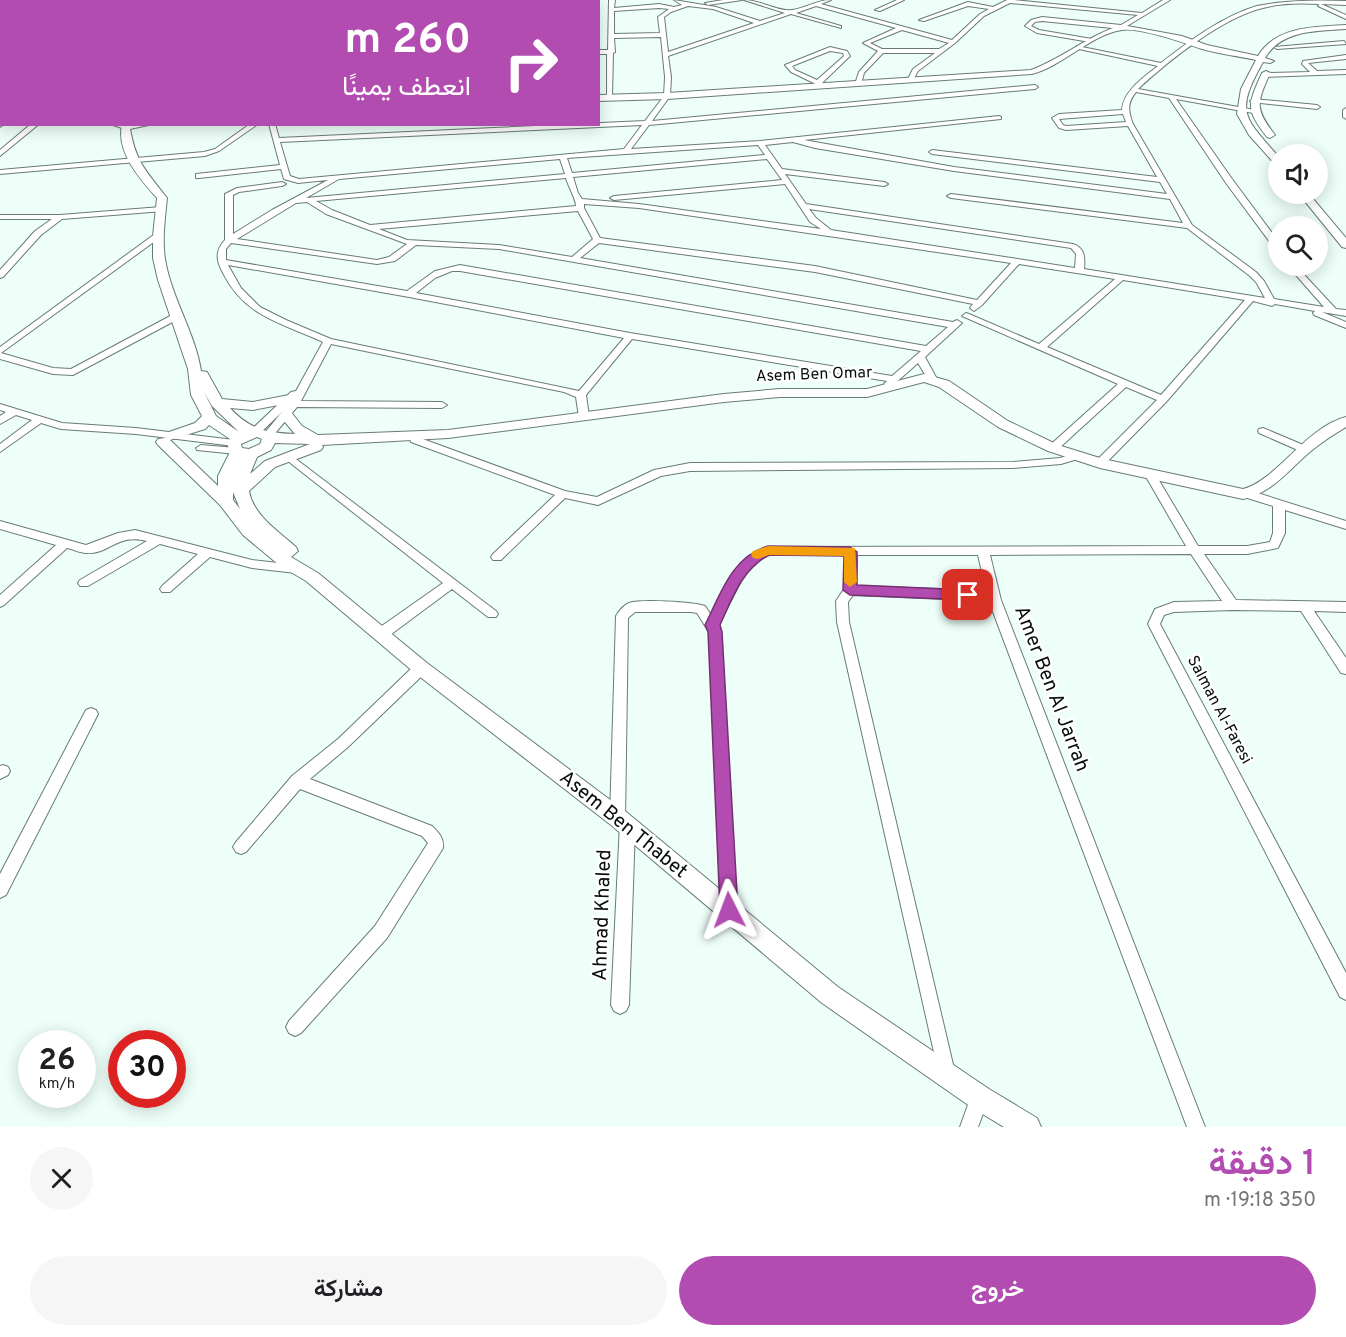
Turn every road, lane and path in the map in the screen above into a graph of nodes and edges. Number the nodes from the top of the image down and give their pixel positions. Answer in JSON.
{"nodes":[{"id":1,"x":612,"y":0,"type":"edge"},
{"id":2,"x":677,"y":0,"type":"edge"},
{"id":3,"x":739,"y":0,"type":"edge"},
{"id":4,"x":747,"y":0,"type":"edge"},
{"id":5,"x":828,"y":0,"type":"edge"},
{"id":6,"x":897,"y":0,"type":"edge"},
{"id":7,"x":1010,"y":0,"type":"edge"},
{"id":8,"x":1153,"y":1,"type":"edge"},
{"id":9,"x":1165,"y":1,"type":"edge"},
{"id":10,"x":1312,"y":1,"type":"edge"},
{"id":11,"x":966,"y":2,"type":"edge"},
{"id":12,"x":1346,"y":3,"type":"edge"},
{"id":13,"x":687,"y":4,"type":"junction"},
{"id":14,"x":816,"y":4,"type":"junction"},
{"id":15,"x":698,"y":5,"type":"junction"},
{"id":16,"x":991,"y":8,"type":"junction"},
{"id":17,"x":611,"y":9,"type":"junction"},
{"id":18,"x":675,"y":9,"type":"junction"},
{"id":19,"x":879,"y":10,"type":"dead end"},
{"id":20,"x":791,"y":12,"type":"junction"},
{"id":21,"x":1142,"y":14,"type":"junction"},
{"id":22,"x":1346,"y":16,"type":"edge"},
{"id":23,"x":922,"y":20,"type":"dead end"},
{"id":24,"x":759,"y":23,"type":"junction"},
{"id":25,"x":839,"y":27,"type":"dead end"},
{"id":26,"x":1122,"y":27,"type":"junction"},
{"id":27,"x":902,"y":28,"type":"junction"},
{"id":28,"x":1346,"y":29,"type":"edge"},
{"id":29,"x":663,"y":35,"type":"junction"},
{"id":30,"x":610,"y":36,"type":"junction"},
{"id":31,"x":1090,"y":40,"type":"junction"},
{"id":32,"x":954,"y":42,"type":"junction"},
{"id":33,"x":1195,"y":42,"type":"junction"},
{"id":34,"x":1344,"y":43,"type":"dead end"},
{"id":35,"x":1079,"y":47,"type":"junction"},
{"id":36,"x":1278,"y":47,"type":"junction"},
{"id":37,"x":881,"y":51,"type":"junction"},
{"id":38,"x":942,"y":51,"type":"junction"},
{"id":39,"x":600,"y":52,"type":"edge"},
{"id":40,"x":612,"y":52,"type":"junction"},
{"id":41,"x":666,"y":55,"type":"junction"},
{"id":42,"x":1346,"y":57,"type":"edge"},
{"id":43,"x":1266,"y":60,"type":"junction"},
{"id":44,"x":1163,"y":65,"type":"junction"},
{"id":45,"x":1346,"y":72,"type":"edge"},
{"id":46,"x":1315,"y":73,"type":"junction"},
{"id":47,"x":1265,"y":75,"type":"junction"},
{"id":48,"x":911,"y":79,"type":"junction"},
{"id":49,"x":820,"y":84,"type":"junction"},
{"id":50,"x":858,"y":84,"type":"junction"},
{"id":51,"x":1035,"y":87,"type":"dead end"},
{"id":52,"x":1135,"y":90,"type":"junction"},
{"id":53,"x":667,"y":96,"type":"junction"},
{"id":54,"x":600,"y":98,"type":"edge"},
{"id":55,"x":609,"y":98,"type":"junction"},
{"id":56,"x":1172,"y":98,"type":"junction"},
{"id":57,"x":1253,"y":101,"type":"junction"},
{"id":58,"x":1317,"y":107,"type":"dead end"},
{"id":59,"x":1241,"y":109,"type":"junction"},
{"id":60,"x":1346,"y":110,"type":"edge"},
{"id":61,"x":1253,"y":111,"type":"junction"},
{"id":62,"x":1125,"y":112,"type":"junction"},
{"id":63,"x":1346,"y":117,"type":"edge"},
{"id":64,"x":999,"y":118,"type":"dead end"},
{"id":65,"x":647,"y":123,"type":"junction"},
{"id":66,"x":1130,"y":124,"type":"junction"},
{"id":67,"x":600,"y":125,"type":"edge"},
{"id":68,"x":34,"y":126,"type":"edge"},
{"id":69,"x":121,"y":126,"type":"edge"},
{"id":70,"x":133,"y":126,"type":"edge"},
{"id":71,"x":252,"y":126,"type":"edge"},
{"id":72,"x":272,"y":126,"type":"edge"},
{"id":73,"x":582,"y":126,"type":"edge"},
{"id":74,"x":125,"y":127,"type":"junction"},
{"id":75,"x":276,"y":140,"type":"junction"},
{"id":76,"x":795,"y":140,"type":"junction"},
{"id":77,"x":760,"y":143,"type":"junction"},
{"id":78,"x":1278,"y":144,"type":"edge"},
{"id":79,"x":1268,"y":150,"type":"edge"},
{"id":80,"x":626,"y":151,"type":"junction"},
{"id":81,"x":932,"y":152,"type":"dead end"},
{"id":82,"x":0,"y":154,"type":"edge"},
{"id":83,"x":563,"y":156,"type":"junction"},
{"id":84,"x":767,"y":157,"type":"junction"},
{"id":85,"x":134,"y":160,"type":"junction"},
{"id":86,"x":284,"y":167,"type":"junction"},
{"id":87,"x":779,"y":171,"type":"junction"},
{"id":88,"x":0,"y":172,"type":"edge"},
{"id":89,"x":199,"y":176,"type":"dead end"},
{"id":90,"x":339,"y":177,"type":"junction"},
{"id":91,"x":568,"y":177,"type":"junction"},
{"id":92,"x":1162,"y":180,"type":"junction"},
{"id":93,"x":788,"y":182,"type":"junction"},
{"id":94,"x":282,"y":184,"type":"dead end"},
{"id":95,"x":884,"y":184,"type":"dead end"},
{"id":96,"x":951,"y":196,"type":"dead end"},
{"id":97,"x":1172,"y":197,"type":"junction"},
{"id":98,"x":308,"y":200,"type":"junction"},
{"id":99,"x":296,"y":201,"type":"junction"},
{"id":100,"x":580,"y":204,"type":"junction"},
{"id":101,"x":1312,"y":204,"type":"edge"},
{"id":102,"x":1326,"y":204,"type":"edge"},
{"id":103,"x":805,"y":206,"type":"junction"},
{"id":104,"x":161,"y":209,"type":"junction"},
{"id":105,"x":0,"y":216,"type":"edge"},
{"id":106,"x":60,"y":217,"type":"junction"},
{"id":107,"x":1190,"y":226,"type":"junction"},
{"id":108,"x":368,"y":228,"type":"junction"},
{"id":109,"x":1346,"y":228,"type":"edge"},
{"id":110,"x":830,"y":233,"type":"junction"},
{"id":111,"x":1268,"y":234,"type":"edge"},
{"id":112,"x":158,"y":236,"type":"junction"},
{"id":113,"x":229,"y":240,"type":"junction"},
{"id":114,"x":597,"y":240,"type":"junction"},
{"id":115,"x":414,"y":243,"type":"junction"},
{"id":116,"x":1346,"y":245,"type":"edge"},
{"id":117,"x":573,"y":260,"type":"junction"},
{"id":118,"x":222,"y":262,"type":"junction"},
{"id":119,"x":1016,"y":262,"type":"junction"},
{"id":120,"x":1079,"y":271,"type":"junction"},
{"id":121,"x":0,"y":275,"type":"edge"},
{"id":122,"x":1301,"y":276,"type":"edge"},
{"id":123,"x":1120,"y":279,"type":"junction"},
{"id":124,"x":409,"y":294,"type":"junction"},
{"id":125,"x":1250,"y":299,"type":"junction"},
{"id":126,"x":978,"y":303,"type":"junction"},
{"id":127,"x":1272,"y":303,"type":"junction"},
{"id":128,"x":1305,"y":308,"type":"junction"},
{"id":129,"x":1333,"y":311,"type":"junction"},
{"id":130,"x":1346,"y":313,"type":"edge"},
{"id":131,"x":177,"y":316,"type":"junction"},
{"id":132,"x":966,"y":316,"type":"junction"},
{"id":133,"x":954,"y":325,"type":"junction"},
{"id":134,"x":1346,"y":325,"type":"edge"},
{"id":135,"x":630,"y":336,"type":"junction"},
{"id":136,"x":328,"y":341,"type":"junction"},
{"id":137,"x":1041,"y":346,"type":"junction"},
{"id":138,"x":928,"y":349,"type":"junction"},
{"id":139,"x":0,"y":351,"type":"edge"},
{"id":140,"x":0,"y":356,"type":"edge"},
{"id":141,"x":920,"y":357,"type":"junction"},
{"id":142,"x":195,"y":369,"type":"junction"},
{"id":143,"x":894,"y":379,"type":"junction"},
{"id":144,"x":932,"y":379,"type":"junction"},
{"id":145,"x":1124,"y":384,"type":"junction"},
{"id":146,"x":882,"y":390,"type":"junction"},
{"id":147,"x":581,"y":395,"type":"junction"},
{"id":148,"x":1163,"y":399,"type":"junction"},
{"id":149,"x":292,"y":402,"type":"junction"},
{"id":150,"x":217,"y":404,"type":"junction"},
{"id":151,"x":442,"y":405,"type":"dead end"},
{"id":152,"x":0,"y":407,"type":"edge"},
{"id":153,"x":15,"y":411,"type":"junction"},
{"id":154,"x":209,"y":417,"type":"junction"},
{"id":155,"x":584,"y":417,"type":"junction"},
{"id":156,"x":39,"y":420,"type":"junction"},
{"id":157,"x":0,"y":421,"type":"edge"},
{"id":158,"x":1346,"y":421,"type":"edge"},
{"id":159,"x":1263,"y":431,"type":"dead end"},
{"id":160,"x":414,"y":437,"type":"junction"},
{"id":161,"x":167,"y":439,"type":"junction"},
{"id":162,"x":251,"y":442,"type":"junction"},
{"id":163,"x":319,"y":444,"type":"junction"},
{"id":164,"x":1053,"y":448,"type":"junction"},
{"id":165,"x":0,"y":449,"type":"edge"},
{"id":166,"x":1304,"y":449,"type":"junction"},
{"id":167,"x":288,"y":456,"type":"junction"},
{"id":168,"x":1077,"y":456,"type":"junction"},
{"id":169,"x":1100,"y":463,"type":"junction"},
{"id":170,"x":1150,"y":475,"type":"junction"},
{"id":171,"x":240,"y":491,"type":"junction"},
{"id":172,"x":563,"y":494,"type":"junction"},
{"id":173,"x":1248,"y":494,"type":"junction"},
{"id":174,"x":225,"y":501,"type":"junction"},
{"id":175,"x":1279,"y":505,"type":"junction"},
{"id":176,"x":0,"y":525,"type":"edge"},
{"id":177,"x":1346,"y":525,"type":"edge"},
{"id":178,"x":158,"y":540,"type":"junction"},
{"id":179,"x":65,"y":543,"type":"junction"},
{"id":180,"x":983,"y":550,"type":"junction"},
{"id":181,"x":208,"y":552,"type":"junction"},
{"id":182,"x":850,"y":552,"type":"junction"},
{"id":183,"x":1196,"y":552,"type":"junction"},
{"id":184,"x":497,"y":557,"type":"dead end"},
{"id":185,"x":304,"y":573,"type":"junction"},
{"id":186,"x":84,"y":583,"type":"dead end"},
{"id":187,"x":452,"y":583,"type":"junction"},
{"id":188,"x":166,"y":589,"type":"dead end"},
{"id":189,"x":850,"y":590,"type":"junction"},
{"id":190,"x":995,"y":600,"type":"junction"},
{"id":191,"x":0,"y":602,"type":"edge"},
{"id":192,"x":1232,"y":605,"type":"junction"},
{"id":193,"x":1304,"y":606,"type":"junction"},
{"id":194,"x":1346,"y":607,"type":"edge"},
{"id":195,"x":492,"y":614,"type":"dead end"},
{"id":196,"x":712,"y":625,"type":"junction"},
{"id":197,"x":381,"y":634,"type":"junction"},
{"id":198,"x":421,"y":668,"type":"junction"},
{"id":199,"x":1346,"y":669,"type":"edge"},
{"id":200,"x":91,"y":714,"type":"dead end"},
{"id":201,"x":297,"y":781,"type":"junction"},
{"id":202,"x":622,"y":822,"type":"junction"},
{"id":203,"x":241,"y":847,"type":"dead end"},
{"id":204,"x":0,"y":890,"type":"edge"},
{"id":205,"x":729,"y":910,"type":"junction"},
{"id":206,"x":1346,"y":991,"type":"edge"},
{"id":207,"x":620,"y":1005,"type":"dead end"},
{"id":208,"x":295,"y":1027,"type":"dead end"},
{"id":209,"x":946,"y":1075,"type":"junction"},
{"id":210,"x":980,"y":1098,"type":"junction"},
{"id":211,"x":969,"y":1127,"type":"edge"},
{"id":212,"x":1028,"y":1127,"type":"edge"},
{"id":213,"x":1196,"y":1127,"type":"edge"}],
"edges":[{"from":1,"to":17,"type":"street"},
{"from":2,"to":13,"type":"street"},
{"from":3,"to":15,"type":"street"},
{"from":4,"to":20,"type":"street"},
{"from":5,"to":14,"type":"street"},
{"from":6,"to":19,"type":"street"},
{"from":7,"to":16,"type":"street"},
{"from":7,"to":21,"type":"street"},
{"from":8,"to":9,"type":"street"},
{"from":9,"to":21,"type":"street"},
{"from":10,"to":12,"type":"street"},
{"from":10,"to":22,"type":"street"},
{"from":10,"to":33,"type":"street"},
{"from":11,"to":16,"type":"street"},
{"from":11,"to":23,"type":"street"},
{"from":13,"to":15,"type":"street"},
{"from":13,"to":18,"type":"street"},
{"from":14,"to":20,"type":"street"},
{"from":14,"to":27,"type":"street"},
{"from":15,"to":24,"type":"street"},
{"from":16,"to":32,"type":"street"},
{"from":17,"to":18,"type":"street"},
{"from":17,"to":30,"type":"street"},
{"from":18,"to":29,"type":"street"},
{"from":20,"to":24,"type":"street"},
{"from":20,"to":25,"type":"street"},
{"from":21,"to":26,"type":"street"},
{"from":24,"to":41,"type":"street"},
{"from":26,"to":31,"type":"street"},
{"from":26,"to":31,"type":"street"},
{"from":26,"to":33,"type":"street"},
{"from":27,"to":32,"type":"street"},
{"from":27,"to":37,"type":"street"},
{"from":28,"to":36,"type":"street"},
{"from":28,"to":43,"type":"street"},
{"from":29,"to":30,"type":"street"},
{"from":29,"to":41,"type":"street"},
{"from":30,"to":40,"type":"street"},
{"from":31,"to":35,"type":"street"},
{"from":32,"to":38,"type":"street"},
{"from":33,"to":43,"type":"street"},
{"from":33,"to":44,"type":"street"},
{"from":34,"to":36,"type":"street"},
{"from":35,"to":44,"type":"street"},
{"from":35,"to":48,"type":"street"},
{"from":36,"to":43,"type":"street"},
{"from":37,"to":38,"type":"street"},
{"from":37,"to":50,"type":"street"},
{"from":38,"to":48,"type":"street"},
{"from":39,"to":40,"type":"street"},
{"from":40,"to":55,"type":"street"},
{"from":41,"to":53,"type":"street"},
{"from":42,"to":46,"type":"street"},
{"from":43,"to":47,"type":"street"},
{"from":43,"to":59,"type":"street"},
{"from":44,"to":52,"type":"street"},
{"from":45,"to":46,"type":"street"},
{"from":46,"to":47,"type":"street"},
{"from":47,"to":57,"type":"street"},
{"from":48,"to":50,"type":"street"},
{"from":49,"to":49,"type":"street"},
{"from":49,"to":50,"type":"street"},
{"from":49,"to":53,"type":"street"},
{"from":51,"to":65,"type":"street"},
{"from":52,"to":56,"type":"street"},
{"from":52,"to":62,"type":"street"},
{"from":53,"to":55,"type":"street"},
{"from":53,"to":65,"type":"street"},
{"from":54,"to":55,"type":"street"},
{"from":56,"to":59,"type":"street"},
{"from":56,"to":111,"type":"street"},
{"from":57,"to":58,"type":"street"},
{"from":57,"to":61,"type":"street"},
{"from":59,"to":61,"type":"street"},
{"from":59,"to":79,"type":"street"},
{"from":60,"to":63,"type":"street"},
{"from":61,"to":78,"type":"street"},
{"from":62,"to":66,"type":"street"},
{"from":62,"to":66,"type":"street"},
{"from":64,"to":76,"type":"street"},
{"from":65,"to":67,"type":"street"},
{"from":65,"to":80,"type":"street"},
{"from":66,"to":92,"type":"street"},
{"from":68,"to":82,"type":"street"},
{"from":69,"to":74,"type":"street"},
{"from":70,"to":74,"type":"street"},
{"from":71,"to":85,"type":"street"},
{"from":72,"to":75,"type":"street"},
{"from":73,"to":75,"type":"street"},
{"from":74,"to":85,"type":"street"},
{"from":75,"to":86,"type":"street"},
{"from":76,"to":77,"type":"street"},
{"from":76,"to":97,"type":"street"},
{"from":77,"to":80,"type":"street"},
{"from":77,"to":84,"type":"street"},
{"from":80,"to":83,"type":"street"},
{"from":81,"to":92,"type":"street"},
{"from":83,"to":90,"type":"street"},
{"from":83,"to":91,"type":"street"},
{"from":84,"to":87,"type":"street"},
{"from":84,"to":91,"type":"street"},
{"from":85,"to":88,"type":"street"},
{"from":85,"to":104,"type":"street"},
{"from":86,"to":89,"type":"street"},
{"from":86,"to":90,"type":"street"},
{"from":87,"to":93,"type":"street"},
{"from":87,"to":95,"type":"street"},
{"from":90,"to":99,"type":"street"},
{"from":91,"to":98,"type":"street"},
{"from":91,"to":100,"type":"street"},
{"from":92,"to":97,"type":"street"},
{"from":93,"to":100,"type":"street"},
{"from":93,"to":103,"type":"street"},
{"from":94,"to":113,"type":"street"},
{"from":96,"to":107,"type":"street"},
{"from":97,"to":107,"type":"street"},
{"from":98,"to":99,"type":"street"},
{"from":98,"to":108,"type":"street"},
{"from":99,"to":113,"type":"street"},
{"from":100,"to":108,"type":"street"},
{"from":100,"to":110,"type":"street"},
{"from":100,"to":114,"type":"street"},
{"from":101,"to":116,"type":"street"},
{"from":102,"to":109,"type":"street"},
{"from":103,"to":110,"type":"street"},
{"from":103,"to":120,"type":"street"},
{"from":104,"to":106,"type":"street"},
{"from":104,"to":112,"type":"street"},
{"from":105,"to":106,"type":"street"},
{"from":106,"to":121,"type":"street"},
{"from":107,"to":127,"type":"street"},
{"from":108,"to":115,"type":"street"},
{"from":110,"to":119,"type":"street"},
{"from":112,"to":131,"type":"street"},
{"from":112,"to":139,"type":"street"},
{"from":113,"to":115,"type":"street"},
{"from":113,"to":118,"type":"street"},
{"from":114,"to":117,"type":"street"},
{"from":114,"to":126,"type":"street"},
{"from":115,"to":117,"type":"street"},
{"from":117,"to":133,"type":"street"},
{"from":118,"to":124,"type":"street"},
{"from":118,"to":136,"type":"street"},
{"from":119,"to":120,"type":"street"},
{"from":119,"to":126,"type":"street"},
{"from":120,"to":123,"type":"street"},
{"from":122,"to":129,"type":"street"},
{"from":123,"to":125,"type":"street"},
{"from":123,"to":137,"type":"street"},
{"from":124,"to":135,"type":"street"},
{"from":124,"to":138,"type":"street"},
{"from":125,"to":127,"type":"street"},
{"from":125,"to":148,"type":"street"},
{"from":126,"to":132,"type":"street"},
{"from":127,"to":128,"type":"street"},
{"from":128,"to":129,"type":"street"},
{"from":128,"to":134,"type":"street"},
{"from":129,"to":130,"type":"street"},
{"from":131,"to":140,"type":"street"},
{"from":131,"to":142,"type":"street"},
{"from":132,"to":133,"type":"street"},
{"from":132,"to":137,"type":"street"},
{"from":133,"to":138,"type":"street"},
{"from":135,"to":143,"type":"street"},
{"from":135,"to":147,"type":"street"},
{"from":136,"to":147,"type":"street"},
{"from":136,"to":149,"type":"street"},
{"from":137,"to":145,"type":"street"},
{"from":138,"to":141,"type":"street"},
{"from":141,"to":143,"type":"street"},
{"from":141,"to":144,"type":"street"},
{"from":142,"to":150,"type":"street"},
{"from":142,"to":154,"type":"street"},
{"from":143,"to":146,"type":"street"},
{"from":144,"to":146,"type":"street","name":"Asem Ben Omar"},
{"from":144,"to":164,"type":"street"},
{"from":145,"to":148,"type":"street"},
{"from":145,"to":164,"type":"street"},
{"from":146,"to":155,"type":"street","name":"Asem Ben Omar"},
{"from":147,"to":155,"type":"street"},
{"from":148,"to":169,"type":"street"},
{"from":149,"to":150,"type":"street"},
{"from":149,"to":151,"type":"street"},
{"from":149,"to":162,"type":"street"},
{"from":149,"to":162,"type":"street"},
{"from":149,"to":163,"type":"street"},
{"from":150,"to":162,"type":"street"},
{"from":152,"to":153,"type":"street"},
{"from":153,"to":156,"type":"street"},
{"from":153,"to":157,"type":"street"},
{"from":154,"to":161,"type":"street"},
{"from":154,"to":162,"type":"street"},
{"from":155,"to":160,"type":"street","name":"Asem Ben Omar"},
{"from":156,"to":161,"type":"street"},
{"from":156,"to":165,"type":"street"},
{"from":158,"to":166,"type":"street"},
{"from":159,"to":166,"type":"street"},
{"from":160,"to":163,"type":"street","name":"Asem Ben Omar"},
{"from":160,"to":172,"type":"street"},
{"from":161,"to":162,"type":"street"},
{"from":161,"to":174,"type":"street"},
{"from":162,"to":163,"type":"street"},
{"from":162,"to":171,"type":"street"},
{"from":162,"to":174,"type":"street"},
{"from":163,"to":167,"type":"street"},
{"from":164,"to":168,"type":"street"},
{"from":166,"to":173,"type":"street"},
{"from":167,"to":171,"type":"street"},
{"from":167,"to":187,"type":"street"},
{"from":168,"to":169,"type":"street"},
{"from":168,"to":172,"type":"street"},
{"from":169,"to":170,"type":"street"},
{"from":170,"to":173,"type":"street"},
{"from":170,"to":183,"type":"street"},
{"from":171,"to":185,"type":"street"},
{"from":172,"to":184,"type":"street"},
{"from":173,"to":175,"type":"street"},
{"from":174,"to":185,"type":"street"},
{"from":175,"to":177,"type":"street"},
{"from":175,"to":183,"type":"street"},
{"from":176,"to":179,"type":"street"},
{"from":178,"to":179,"type":"street"},
{"from":178,"to":181,"type":"street"},
{"from":178,"to":186,"type":"street"},
{"from":179,"to":191,"type":"street"},
{"from":180,"to":182,"type":"street"},
{"from":180,"to":183,"type":"street"},
{"from":180,"to":190,"type":"street"},
{"from":181,"to":185,"type":"street"},
{"from":181,"to":188,"type":"street"},
{"from":182,"to":189,"type":"street"},
{"from":182,"to":196,"type":"street"},
{"from":183,"to":192,"type":"street"},
{"from":185,"to":197,"type":"street","name":"Asem Ben Thabet"},
{"from":187,"to":195,"type":"street"},
{"from":187,"to":197,"type":"street"},
{"from":189,"to":190,"type":"street","name":"Amer Ben Al Jarrah"},
{"from":189,"to":209,"type":"street"},
{"from":190,"to":213,"type":"street","name":"Amer Ben Al Jarrah"},
{"from":192,"to":193,"type":"street","name":"Salman Al-Faresi"},
{"from":192,"to":206,"type":"street","name":"Salman Al-Faresi"},
{"from":193,"to":194,"type":"street","name":"Salman Al-Faresi"},
{"from":193,"to":199,"type":"street"},
{"from":196,"to":202,"type":"street","name":"Ahmad Khaled"},
{"from":196,"to":205,"type":"street"},
{"from":197,"to":198,"type":"street","name":"Asem Ben Thabet"},
{"from":198,"to":201,"type":"street"},
{"from":198,"to":202,"type":"street","name":"Asem Ben Thabet"},
{"from":200,"to":204,"type":"street"},
{"from":201,"to":203,"type":"street"},
{"from":201,"to":208,"type":"street"},
{"from":202,"to":205,"type":"street","name":"Asem Ben Thabet"},
{"from":202,"to":207,"type":"street","name":"Ahmad Khaled"},
{"from":205,"to":209,"type":"street","name":"Asem Ben Thabet"},
{"from":209,"to":210,"type":"street","name":"Asem Ben Thabet"},
{"from":210,"to":211,"type":"street"},
{"from":210,"to":212,"type":"street","name":"Asem Ben Thabet"}]}
